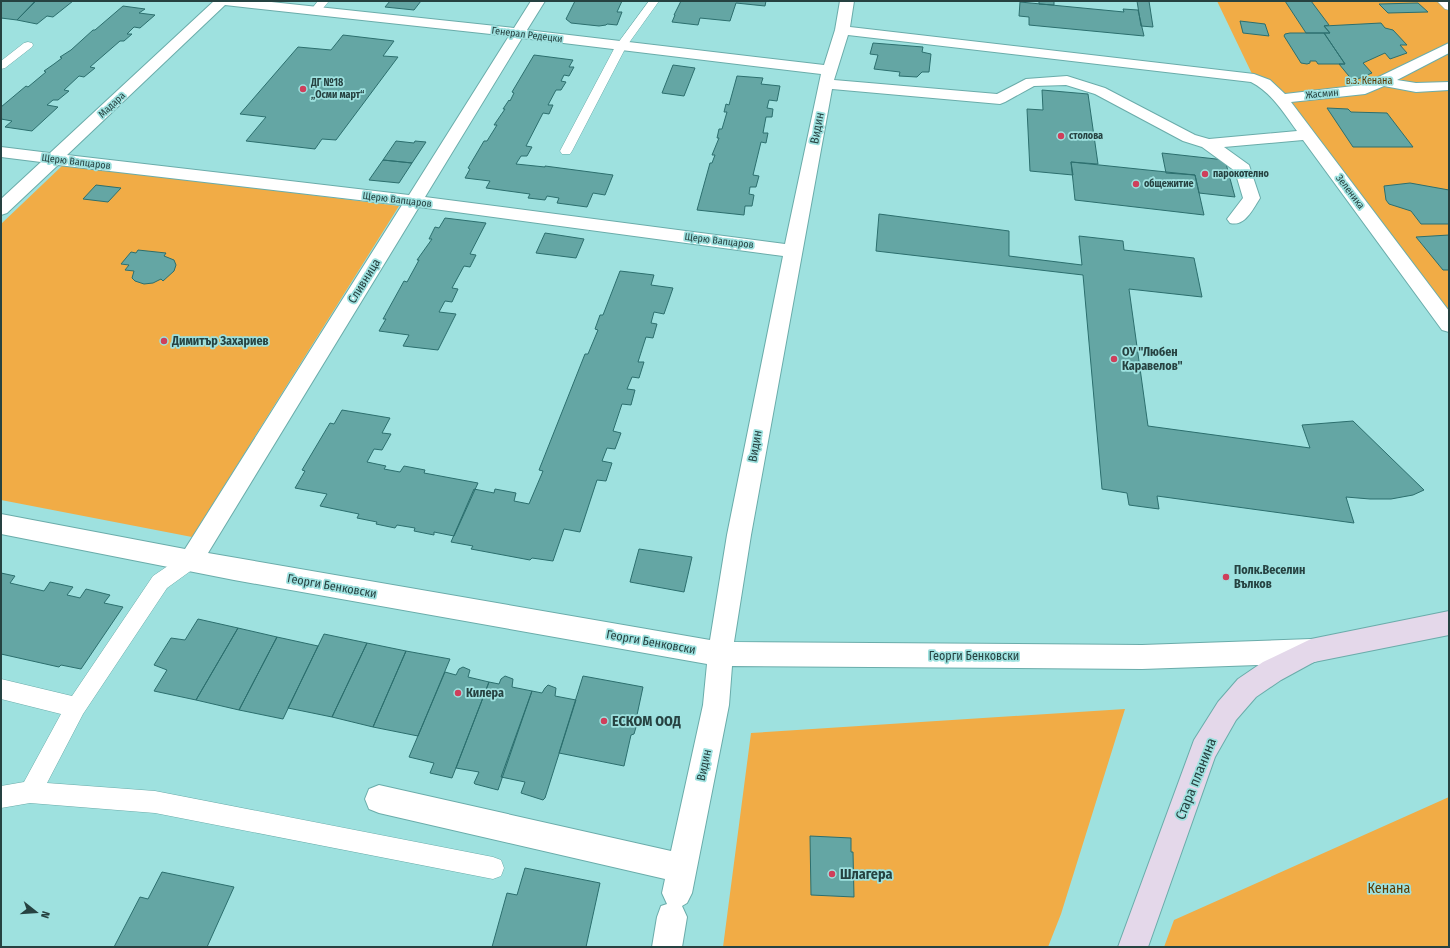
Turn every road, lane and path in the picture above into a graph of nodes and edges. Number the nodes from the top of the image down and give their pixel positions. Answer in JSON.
{"nodes":[{"id":1,"x":223,"y":1,"type":"edge"},
{"id":2,"x":324,"y":1,"type":"edge"},
{"id":3,"x":538,"y":1,"type":"edge"},
{"id":4,"x":654,"y":1,"type":"edge"},
{"id":5,"x":847,"y":1,"type":"edge"},
{"id":6,"x":1442,"y":1,"type":"edge"},
{"id":7,"x":1449,"y":7,"type":"edge"},
{"id":8,"x":315,"y":11,"type":"junction"},
{"id":9,"x":842,"y":30,"type":"junction"},
{"id":10,"x":518,"y":33,"type":"junction"},
{"id":11,"x":28,"y":45,"type":"dead end"},
{"id":12,"x":621,"y":47,"type":"junction"},
{"id":13,"x":1449,"y":47,"type":"edge"},
{"id":14,"x":1,"y":66,"type":"edge"},
{"id":15,"x":827,"y":77,"type":"junction"},
{"id":16,"x":1384,"y":81,"type":"junction"},
{"id":17,"x":1449,"y":86,"type":"edge"},
{"id":18,"x":1281,"y":98,"type":"junction"},
{"id":19,"x":1308,"y":135,"type":"junction"},
{"id":20,"x":1208,"y":144,"type":"junction"},
{"id":21,"x":1,"y":152,"type":"edge"},
{"id":22,"x":566,"y":152,"type":"dead end"},
{"id":23,"x":54,"y":159,"type":"junction"},
{"id":24,"x":413,"y":201,"type":"junction"},
{"id":25,"x":1,"y":210,"type":"edge"},
{"id":26,"x":1236,"y":219,"type":"dead end"},
{"id":27,"x":793,"y":251,"type":"junction"},
{"id":28,"x":1449,"y":325,"type":"edge"},
{"id":29,"x":1,"y":524,"type":"edge"},
{"id":30,"x":190,"y":561,"type":"junction"},
{"id":31,"x":1449,"y":623,"type":"edge"},
{"id":32,"x":1311,"y":651,"type":"junction"},
{"id":33,"x":720,"y":654,"type":"junction"},
{"id":34,"x":1,"y":689,"type":"edge"},
{"id":35,"x":76,"y":707,"type":"junction"},
{"id":36,"x":30,"y":792,"type":"junction"},
{"id":37,"x":1,"y":797,"type":"edge"},
{"id":38,"x":379,"y":799,"type":"dead end"},
{"id":39,"x":494,"y":868,"type":"dead end"},
{"id":40,"x":677,"y":893,"type":"junction"},
{"id":41,"x":667,"y":947,"type":"edge"},
{"id":42,"x":1133,"y":947,"type":"edge"}],
"edges":[{"from":1,"to":8,"type":"street","name":"Генерал Редецки"},
{"from":1,"to":23,"type":"street","name":"Мадара"},
{"from":2,"to":8,"type":"lane"},
{"from":3,"to":10,"type":"street","name":"Сливница"},
{"from":4,"to":12,"type":"lane"},
{"from":5,"to":9,"type":"street","name":"Видин"},
{"from":6,"to":7,"type":"lane"},
{"from":8,"to":10,"type":"street","name":"Генерал Редецки"},
{"from":9,"to":15,"type":"street","name":"Видин"},
{"from":9,"to":18,"type":"street","name":"Зеленика"},
{"from":10,"to":12,"type":"street","name":"Генерал Редецки"},
{"from":10,"to":24,"type":"street","name":"Сливница"},
{"from":11,"to":14,"type":"lane"},
{"from":12,"to":15,"type":"street","name":"Генерал Редецки"},
{"from":12,"to":22,"type":"lane"},
{"from":13,"to":16,"type":"street","name":"Жасмин"},
{"from":15,"to":20,"type":"street","name":"Генерал Редецки"},
{"from":15,"to":27,"type":"street","name":"Видин"},
{"from":16,"to":17,"type":"street"},
{"from":16,"to":18,"type":"street","name":"Жасмин"},
{"from":18,"to":19,"type":"street","name":"Зеленика"},
{"from":19,"to":20,"type":"street"},
{"from":19,"to":28,"type":"street","name":"Зеленика"},
{"from":20,"to":26,"type":"street"},
{"from":21,"to":23,"type":"street","name":"Щерю Вапцаров"},
{"from":23,"to":24,"type":"street","name":"Щерю Вапцаров"},
{"from":23,"to":25,"type":"street","name":"Мадара"},
{"from":24,"to":27,"type":"street","name":"Щерю Вапцаров"},
{"from":24,"to":30,"type":"street","name":"Сливница"},
{"from":27,"to":33,"type":"street","name":"Видин"},
{"from":29,"to":30,"type":"street","name":"Георги Бенковски"},
{"from":30,"to":33,"type":"street","name":"Георги Бенковски"},
{"from":30,"to":35,"type":"lane"},
{"from":31,"to":32,"type":"main road","name":"Стара планина"},
{"from":32,"to":33,"type":"street","name":"Георги Бенковски"},
{"from":32,"to":42,"type":"main road","name":"Стара планина"},
{"from":33,"to":40,"type":"street","name":"Видин"},
{"from":34,"to":35,"type":"lane"},
{"from":35,"to":36,"type":"lane"},
{"from":36,"to":37,"type":"lane"},
{"from":36,"to":39,"type":"lane"},
{"from":38,"to":40,"type":"street"},
{"from":40,"to":41,"type":"street","name":"Видин"}]}
